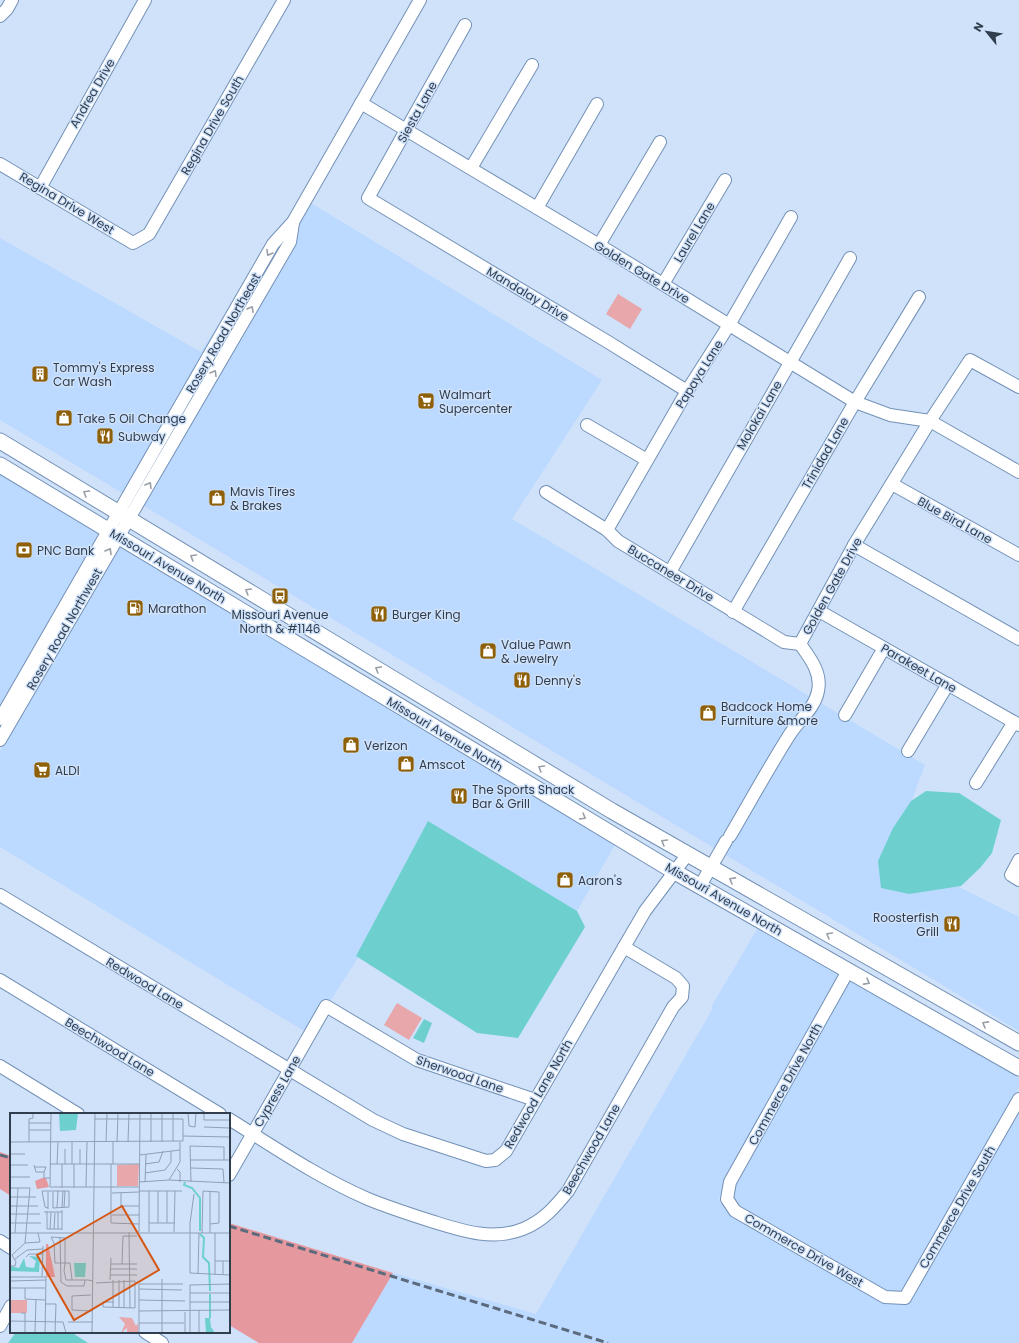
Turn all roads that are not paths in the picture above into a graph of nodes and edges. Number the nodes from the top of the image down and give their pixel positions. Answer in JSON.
{"nodes":[{"id":1,"x":12,"y":0,"type":"edge"},
{"id":2,"x":145,"y":0,"type":"edge"},
{"id":3,"x":284,"y":0,"type":"edge"},
{"id":4,"x":420,"y":0,"type":"edge"},
{"id":5,"x":0,"y":16,"type":"edge"},
{"id":6,"x":465,"y":25,"type":"dead end"},
{"id":7,"x":532,"y":65,"type":"dead end"},
{"id":8,"x":361,"y":103,"type":"junction"},
{"id":9,"x":596,"y":104,"type":"dead end"},
{"id":10,"x":407,"y":130,"type":"junction"},
{"id":11,"x":660,"y":142,"type":"dead end"},
{"id":12,"x":0,"y":164,"type":"edge"},
{"id":13,"x":471,"y":168,"type":"junction"},
{"id":14,"x":726,"y":180,"type":"dead end"},
{"id":15,"x":40,"y":188,"type":"junction"},
{"id":16,"x":368,"y":198,"type":"joint"},
{"id":17,"x":537,"y":208,"type":"junction"},
{"id":18,"x":791,"y":217,"type":"dead end"},
{"id":19,"x":133,"y":243,"type":"joint"},
{"id":20,"x":599,"y":245,"type":"junction"},
{"id":21,"x":850,"y":258,"type":"dead end"},
{"id":22,"x":663,"y":284,"type":"junction"},
{"id":23,"x":919,"y":297,"type":"dead end"},
{"id":24,"x":729,"y":325,"type":"junction"},
{"id":25,"x":789,"y":363,"type":"junction"},
{"id":26,"x":1019,"y":387,"type":"edge"},
{"id":27,"x":687,"y":391,"type":"junction"},
{"id":28,"x":855,"y":402,"type":"junction"},
{"id":29,"x":930,"y":421,"type":"junction"},
{"id":30,"x":587,"y":425,"type":"dead end"},
{"id":31,"x":0,"y":441,"type":"edge"},
{"id":32,"x":647,"y":460,"type":"junction"},
{"id":33,"x":0,"y":465,"type":"edge"},
{"id":34,"x":1019,"y":472,"type":"edge"},
{"id":35,"x":892,"y":484,"type":"junction"},
{"id":36,"x":546,"y":492,"type":"dead end"},
{"id":37,"x":124,"y":516,"type":"junction"},
{"id":38,"x":607,"y":530,"type":"junction"},
{"id":39,"x":114,"y":534,"type":"junction"},
{"id":40,"x":854,"y":545,"type":"junction"},
{"id":41,"x":1019,"y":555,"type":"edge"},
{"id":42,"x":670,"y":572,"type":"junction"},
{"id":43,"x":819,"y":610,"type":"junction"},
{"id":44,"x":733,"y":612,"type":"junction"},
{"id":45,"x":1019,"y":639,"type":"edge"},
{"id":46,"x":44,"y":643,"type":"junction"},
{"id":47,"x":295,"y":644,"type":"junction"},
{"id":48,"x":800,"y":644,"type":"junction"},
{"id":49,"x":884,"y":648,"type":"junction"},
{"id":50,"x":403,"y":684,"type":"junction"},
{"id":51,"x":948,"y":684,"type":"junction"},
{"id":52,"x":436,"y":704,"type":"junction"},
{"id":53,"x":20,"y":705,"type":"junction"},
{"id":54,"x":406,"y":711,"type":"junction"},
{"id":55,"x":845,"y":715,"type":"dead end"},
{"id":56,"x":0,"y":719,"type":"edge"},
{"id":57,"x":1017,"y":723,"type":"edge"},
{"id":58,"x":0,"y":740,"type":"edge"},
{"id":59,"x":908,"y":752,"type":"dead end"},
{"id":60,"x":976,"y":783,"type":"dead end"},
{"id":61,"x":687,"y":855,"type":"junction"},
{"id":62,"x":1019,"y":860,"type":"edge"},
{"id":63,"x":710,"y":868,"type":"junction"},
{"id":64,"x":675,"y":872,"type":"junction"},
{"id":65,"x":1019,"y":880,"type":"edge"},
{"id":66,"x":700,"y":886,"type":"junction"},
{"id":67,"x":0,"y":895,"type":"edge"},
{"id":68,"x":794,"y":940,"type":"junction"},
{"id":69,"x":624,"y":946,"type":"junction"},
{"id":70,"x":853,"y":949,"type":"junction"},
{"id":71,"x":887,"y":968,"type":"junction"},
{"id":72,"x":848,"y":971,"type":"junction"},
{"id":73,"x":0,"y":980,"type":"edge"},
{"id":74,"x":326,"y":1006,"type":"joint"},
{"id":75,"x":1019,"y":1043,"type":"edge"},
{"id":76,"x":0,"y":1066,"type":"edge"},
{"id":77,"x":1019,"y":1068,"type":"edge"},
{"id":78,"x":289,"y":1070,"type":"junction"},
{"id":79,"x":1019,"y":1099,"type":"edge"},
{"id":80,"x":535,"y":1100,"type":"junction"},
{"id":81,"x":76,"y":1113,"type":"edge"},
{"id":82,"x":218,"y":1113,"type":"edge"},
{"id":83,"x":230,"y":1121,"type":"edge"},
{"id":84,"x":253,"y":1134,"type":"junction"},
{"id":85,"x":230,"y":1173,"type":"edge"},
{"id":86,"x":727,"y":1199,"type":"joint"},
{"id":87,"x":0,"y":1241,"type":"edge"},
{"id":88,"x":10,"y":1247,"type":"edge"},
{"id":89,"x":885,"y":1297,"type":"joint"},
{"id":90,"x":10,"y":1308,"type":"edge"},
{"id":91,"x":0,"y":1326,"type":"edge"},
{"id":92,"x":147,"y":1333,"type":"edge"},
{"id":93,"x":162,"y":1343,"type":"edge"}],
"edges":[{"from":1,"to":5,"type":"street"},
{"from":2,"to":15,"type":"street","name":"Andrea Drive"},
{"from":3,"to":19,"type":"street","name":"Regina Drive South"},
{"from":4,"to":8,"type":"street","name":"Rosery Road Northeast"},
{"from":6,"to":10,"type":"street","name":"Siesta Lane"},
{"from":7,"to":13,"type":"street"},
{"from":8,"to":10,"type":"street","name":"Golden Gate Drive"},
{"from":8,"to":37,"type":"street","name":"Rosery Road Northeast"},
{"from":9,"to":17,"type":"street"},
{"from":10,"to":13,"type":"street","name":"Golden Gate Drive"},
{"from":10,"to":16,"type":"street","name":"Siesta Lane"},
{"from":11,"to":20,"type":"street"},
{"from":12,"to":15,"type":"street","name":"Regina Drive West"},
{"from":13,"to":17,"type":"street","name":"Golden Gate Drive"},
{"from":14,"to":22,"type":"street","name":"Laurel Lane"},
{"from":15,"to":19,"type":"street","name":"Regina Drive West"},
{"from":16,"to":27,"type":"street","name":"Mandalay Drive"},
{"from":17,"to":20,"type":"street","name":"Golden Gate Drive"},
{"from":18,"to":24,"type":"street","name":"Papaya Lane"},
{"from":20,"to":22,"type":"street","name":"Golden Gate Drive"},
{"from":21,"to":25,"type":"street","name":"Molokai Lane"},
{"from":22,"to":24,"type":"street","name":"Golden Gate Drive"},
{"from":23,"to":28,"type":"street","name":"Trinidad Lane"},
{"from":24,"to":25,"type":"street","name":"Golden Gate Drive"},
{"from":24,"to":27,"type":"street","name":"Papaya Lane"},
{"from":25,"to":28,"type":"street","name":"Golden Gate Drive"},
{"from":25,"to":42,"type":"street","name":"Molokai Lane"},
{"from":26,"to":29,"type":"street","name":"Golden Gate Drive"},
{"from":27,"to":32,"type":"street","name":"Papaya Lane"},
{"from":28,"to":29,"type":"street","name":"Golden Gate Drive"},
{"from":28,"to":44,"type":"street","name":"Trinidad Lane"},
{"from":29,"to":34,"type":"street"},
{"from":29,"to":35,"type":"street","name":"Golden Gate Drive"},
{"from":30,"to":32,"type":"street"},
{"from":37,"to":31,"type":"main road","name":"Missouri Avenue North","one_way":true},
{"from":32,"to":38,"type":"street","name":"Papaya Lane"},
{"from":33,"to":39,"type":"main road","name":"Missouri Avenue North"},
{"from":35,"to":40,"type":"street","name":"Golden Gate Drive"},
{"from":35,"to":41,"type":"street","name":"Blue Bird Lane"},
{"from":36,"to":38,"type":"street","name":"Buccaneer Drive"},
{"from":37,"to":39,"type":"street","name":"Rosery Road Northeast"},
{"from":50,"to":37,"type":"main road","name":"Missouri Avenue North","one_way":true},
{"from":38,"to":42,"type":"street","name":"Buccaneer Drive"},
{"from":39,"to":46,"type":"street","name":"Rosery Road Northwest"},
{"from":39,"to":47,"type":"main road","name":"Missouri Avenue North"},
{"from":53,"to":39,"type":"street","name":"Rosery Road Northwest","one_way":true},
{"from":40,"to":43,"type":"street","name":"Golden Gate Drive"},
{"from":40,"to":45,"type":"street"},
{"from":42,"to":44,"type":"street","name":"Buccaneer Drive"},
{"from":43,"to":48,"type":"street","name":"Golden Gate Drive"},
{"from":43,"to":49,"type":"street","name":"Parakeet Lane"},
{"from":44,"to":48,"type":"street","name":"Buccaneer Drive"},
{"from":46,"to":53,"type":"street"},
{"from":46,"to":56,"type":"street","name":"Rosery Road Northwest"},
{"from":47,"to":50,"type":"main road"},
{"from":47,"to":54,"type":"main road","name":"Missouri Avenue North"},
{"from":48,"to":63,"type":"street","name":"Golden Gate Drive"},
{"from":49,"to":51,"type":"street","name":"Parakeet Lane"},
{"from":49,"to":55,"type":"street"},
{"from":50,"to":52,"type":"main road","name":"Missouri Avenue North"},
{"from":51,"to":57,"type":"street","name":"Parakeet Lane"},
{"from":51,"to":59,"type":"street"},
{"from":52,"to":54,"type":"main road"},
{"from":61,"to":52,"type":"main road","name":"Missouri Avenue North","one_way":true},
{"from":53,"to":58,"type":"street","name":"Rosery Road Northwest"},
{"from":54,"to":64,"type":"main road","name":"Missouri Avenue North","one_way":true},
{"from":57,"to":60,"type":"street"},
{"from":61,"to":63,"type":"main road","name":"Missouri Avenue North"},
{"from":61,"to":64,"type":"street","name":"Redwood Lane North"},
{"from":62,"to":65,"type":"street"},
{"from":63,"to":66,"type":"street","name":"Golden Gate Drive"},
{"from":70,"to":63,"type":"main road","name":"Missouri Avenue North","one_way":true},
{"from":64,"to":66,"type":"main road","name":"Missouri Avenue North"},
{"from":64,"to":69,"type":"street","name":"Redwood Lane North"},
{"from":66,"to":68,"type":"main road","name":"Missouri Avenue North"},
{"from":67,"to":78,"type":"street","name":"Redwood Lane"},
{"from":68,"to":70,"type":"main road"},
{"from":68,"to":72,"type":"main road","name":"Missouri Avenue North"},
{"from":69,"to":80,"type":"street","name":"Redwood Lane North"},
{"from":69,"to":84,"type":"street","name":"Beechwood Lane"},
{"from":70,"to":71,"type":"main road","name":"Missouri Avenue North"},
{"from":71,"to":72,"type":"main road"},
{"from":75,"to":71,"type":"main road","name":"Missouri Avenue North","one_way":true},
{"from":72,"to":77,"type":"main road","name":"Missouri Avenue North","one_way":true},
{"from":72,"to":86,"type":"street","name":"Commerce Drive North"},
{"from":73,"to":82,"type":"street","name":"Beechwood Lane"},
{"from":74,"to":78,"type":"street","name":"Cypress Lane"},
{"from":74,"to":80,"type":"street","name":"Sherwood Lane"},
{"from":76,"to":81,"type":"street"},
{"from":78,"to":80,"type":"street","name":"Redwood Lane North"},
{"from":78,"to":84,"type":"street","name":"Cypress Lane"},
{"from":79,"to":89,"type":"street","name":"Commerce Drive South"},
{"from":83,"to":84,"type":"street","name":"Beechwood Lane"},
{"from":84,"to":85,"type":"street","name":"Cypress Lane"},
{"from":86,"to":89,"type":"street","name":"Commerce Drive West"},
{"from":87,"to":88,"type":"street"},
{"from":90,"to":91,"type":"street"},
{"from":92,"to":93,"type":"street"}]}
